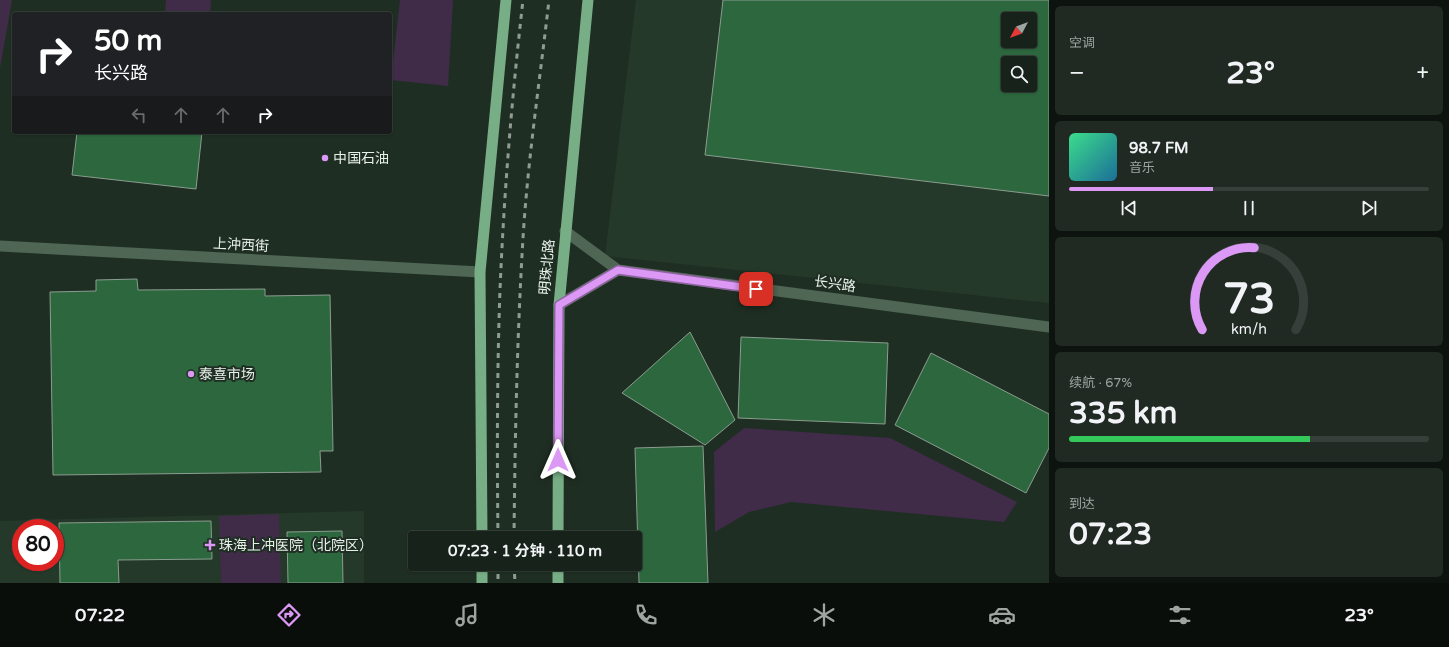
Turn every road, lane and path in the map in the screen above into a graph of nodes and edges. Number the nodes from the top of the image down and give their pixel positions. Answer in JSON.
{"nodes":[{"id":1,"x":506,"y":0,"type":"edge"},
{"id":2,"x":588,"y":0,"type":"edge"},
{"id":3,"x":565,"y":231,"type":"junction"},
{"id":4,"x":0,"y":246,"type":"edge"},
{"id":5,"x":618,"y":270,"type":"junction"},
{"id":6,"x":480,"y":272,"type":"junction"},
{"id":7,"x":559,"y":305,"type":"junction"},
{"id":8,"x":1049,"y":327,"type":"edge"},
{"id":9,"x":482,"y":531,"type":"edge"},
{"id":10,"x":558,"y":531,"type":"edge"},
{"id":11,"x":482,"y":571,"type":"edge"},
{"id":12,"x":558,"y":571,"type":"edge"},
{"id":13,"x":482,"y":583,"type":"edge"},
{"id":14,"x":558,"y":583,"type":"edge"}],
"edges":[{"from":1,"to":6,"type":"highway"},
{"from":2,"to":3,"type":"highway","name":"明珠北路"},
{"from":3,"to":5,"type":"street","name":"长兴路"},
{"from":3,"to":7,"type":"highway","name":"明珠北路"},
{"from":4,"to":6,"type":"street","name":"上沖西街"},
{"from":5,"to":7,"type":"street"},
{"from":5,"to":8,"type":"street","name":"长兴路"},
{"from":6,"to":9,"type":"highway"},
{"from":7,"to":10,"type":"highway","name":"明珠北路"},
{"from":11,"to":13,"type":"highway"},
{"from":12,"to":14,"type":"highway"}]}
